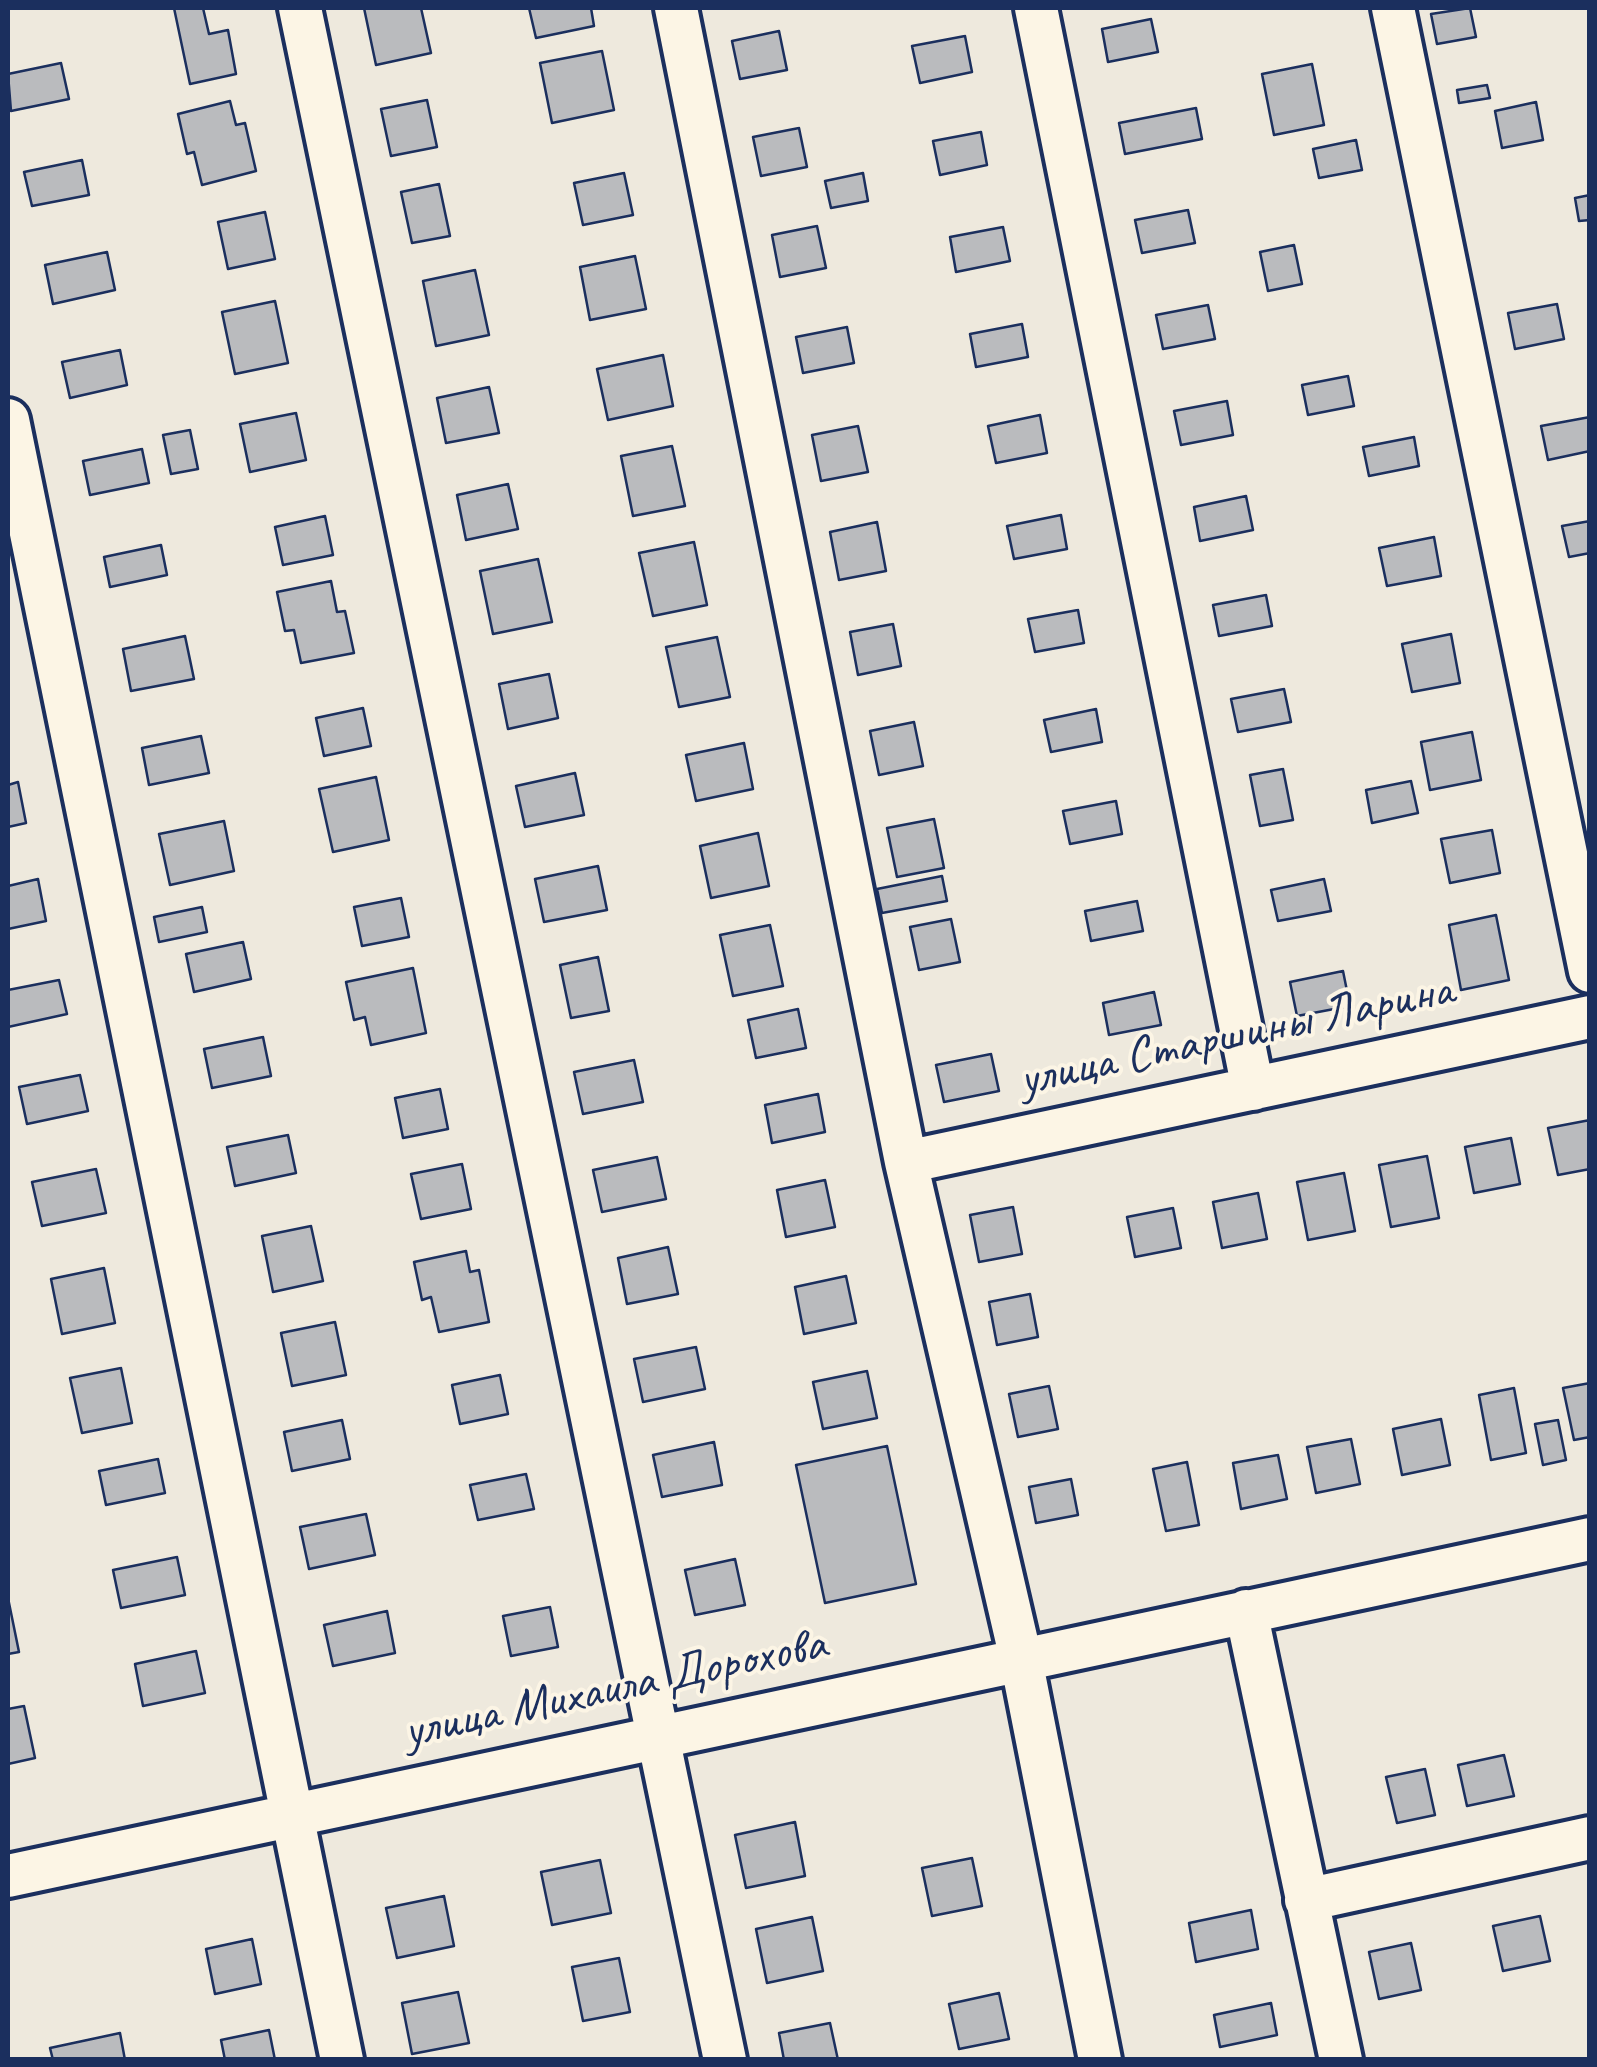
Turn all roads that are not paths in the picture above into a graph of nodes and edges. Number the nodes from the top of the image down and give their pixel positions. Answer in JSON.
{"nodes":[{"id":1,"x":300,"y":8,"type":"edge"},
{"id":2,"x":676,"y":8,"type":"edge"},
{"id":3,"x":1036,"y":8,"type":"edge"},
{"id":4,"x":1394,"y":8,"type":"edge"},
{"id":5,"x":8,"y":420,"type":"edge"},
{"id":6,"x":1590,"y":971,"type":"edge"},
{"id":7,"x":1590,"y":1017,"type":"edge"},
{"id":8,"x":1253,"y":1088,"type":"junction"},
{"id":9,"x":906,"y":1162,"type":"junction"},
{"id":10,"x":1590,"y":1538,"type":"edge"},
{"id":11,"x":1246,"y":1612,"type":"junction"},
{"id":12,"x":1021,"y":1659,"type":"junction"},
{"id":13,"x":660,"y":1736,"type":"junction"},
{"id":14,"x":291,"y":1814,"type":"junction"},
{"id":15,"x":1590,"y":1838,"type":"edge"},
{"id":16,"x":8,"y":1876,"type":"edge"},
{"id":17,"x":1306,"y":1900,"type":"junction"},
{"id":18,"x":342,"y":2060,"type":"edge"},
{"id":19,"x":725,"y":2060,"type":"edge"},
{"id":20,"x":1100,"y":2060,"type":"edge"},
{"id":21,"x":1341,"y":2060,"type":"edge"}],
"edges":[{"from":1,"to":13,"type":"street"},
{"from":2,"to":9,"type":"street"},
{"from":3,"to":8,"type":"street"},
{"from":4,"to":6,"type":"street"},
{"from":5,"to":14,"type":"street"},
{"from":7,"to":8,"type":"street","name":"улица Старшины Ларина"},
{"from":8,"to":9,"type":"street","name":"улица Старшины Ларина"},
{"from":9,"to":12,"type":"street"},
{"from":10,"to":11,"type":"street","name":"улица Михаила Дорохова"},
{"from":11,"to":12,"type":"street","name":"улица Михаила Дорохова"},
{"from":11,"to":17,"type":"street"},
{"from":12,"to":13,"type":"street","name":"улица Михаила Дорохова"},
{"from":12,"to":20,"type":"street"},
{"from":13,"to":14,"type":"street","name":"улица Михаила Дорохова"},
{"from":13,"to":19,"type":"street"},
{"from":14,"to":16,"type":"street","name":"улица Михаила Дорохова"},
{"from":14,"to":18,"type":"street"},
{"from":15,"to":17,"type":"street"},
{"from":17,"to":21,"type":"street"}]}
